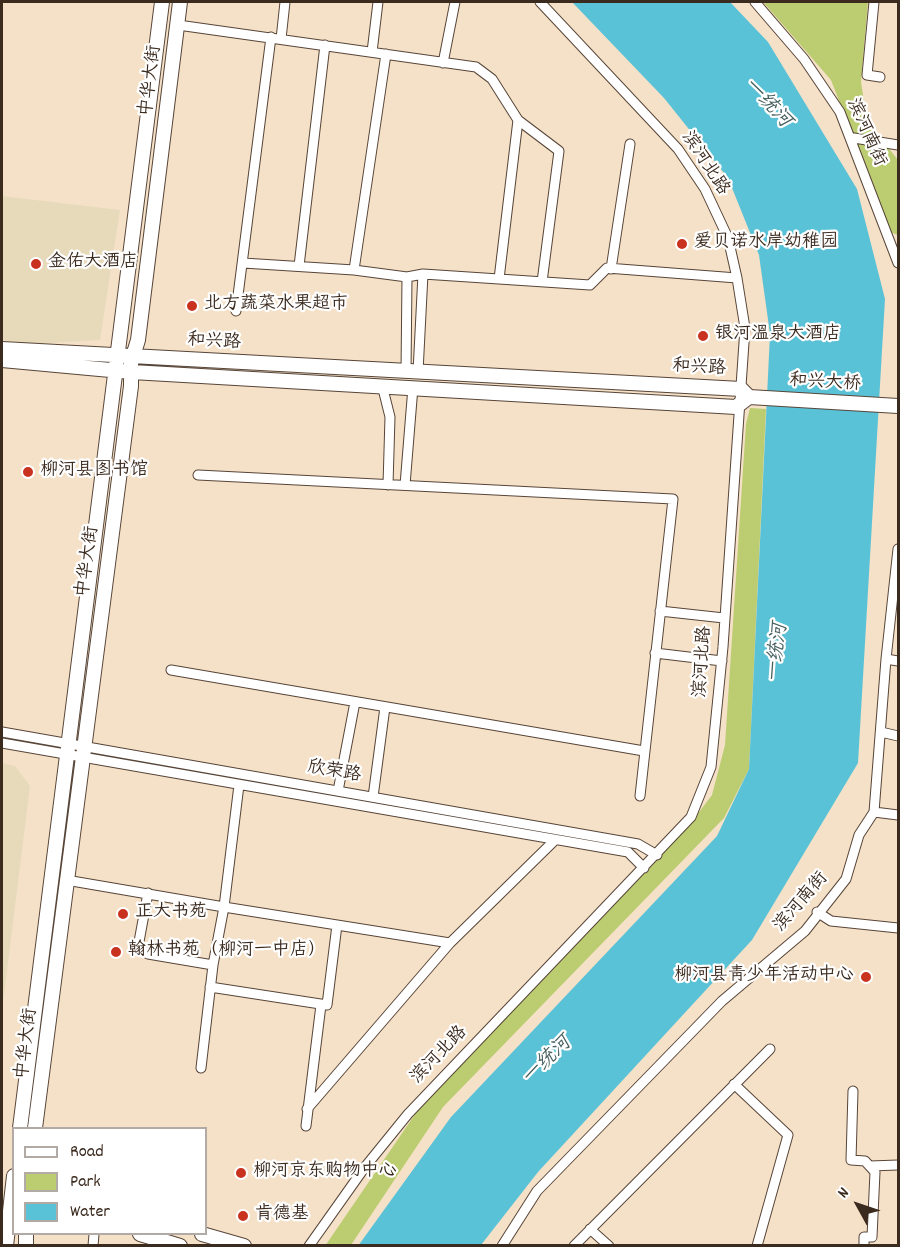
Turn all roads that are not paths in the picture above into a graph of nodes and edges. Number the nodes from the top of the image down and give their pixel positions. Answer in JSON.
{"nodes":[{"id":1,"x":162,"y":2,"type":"edge"},
{"id":2,"x":180,"y":2,"type":"edge"},
{"id":3,"x":285,"y":2,"type":"edge"},
{"id":4,"x":378,"y":2,"type":"edge"},
{"id":5,"x":455,"y":2,"type":"edge"},
{"id":6,"x":540,"y":2,"type":"edge"},
{"id":7,"x":755,"y":2,"type":"edge"},
{"id":8,"x":874,"y":2,"type":"edge"},
{"id":9,"x":178,"y":25,"type":"junction"},
{"id":10,"x":276,"y":38,"type":"junction"},
{"id":11,"x":325,"y":45,"type":"junction"},
{"id":12,"x":372,"y":52,"type":"junction"},
{"id":13,"x":386,"y":54,"type":"junction"},
{"id":14,"x":443,"y":63,"type":"junction"},
{"id":15,"x":880,"y":77,"type":"dead end"},
{"id":16,"x":518,"y":120,"type":"junction"},
{"id":17,"x":854,"y":138,"type":"dead end"},
{"id":18,"x":630,"y":144,"type":"dead end"},
{"id":19,"x":898,"y":145,"type":"edge"},
{"id":20,"x":243,"y":263,"type":"junction"},
{"id":21,"x":898,"y":263,"type":"edge"},
{"id":22,"x":299,"y":266,"type":"junction"},
{"id":23,"x":611,"y":269,"type":"junction"},
{"id":24,"x":354,"y":270,"type":"junction"},
{"id":25,"x":423,"y":274,"type":"junction"},
{"id":26,"x":407,"y":277,"type":"junction"},
{"id":27,"x":737,"y":278,"type":"junction"},
{"id":28,"x":499,"y":279,"type":"junction"},
{"id":29,"x":542,"y":282,"type":"junction"},
{"id":30,"x":236,"y":311,"type":"dead end"},
{"id":31,"x":2,"y":349,"type":"edge"},
{"id":32,"x":133,"y":356,"type":"junction"},
{"id":33,"x":2,"y":360,"type":"edge"},
{"id":34,"x":117,"y":362,"type":"junction"},
{"id":35,"x":132,"y":372,"type":"junction"},
{"id":36,"x":412,"y":372,"type":"junction"},
{"id":37,"x":382,"y":385,"type":"junction"},
{"id":38,"x":413,"y":387,"type":"junction"},
{"id":39,"x":743,"y":397,"type":"junction"},
{"id":40,"x":898,"y":406,"type":"edge"},
{"id":41,"x":198,"y":475,"type":"dead end"},
{"id":42,"x":388,"y":485,"type":"junction"},
{"id":43,"x":405,"y":485,"type":"junction"},
{"id":44,"x":898,"y":549,"type":"edge"},
{"id":45,"x":896,"y":580,"type":"edge"},
{"id":46,"x":660,"y":611,"type":"junction"},
{"id":47,"x":724,"y":618,"type":"junction"},
{"id":48,"x":655,"y":654,"type":"junction"},
{"id":49,"x":886,"y":659,"type":"junction"},
{"id":50,"x":722,"y":661,"type":"junction"},
{"id":51,"x":898,"y":661,"type":"edge"},
{"id":52,"x":171,"y":670,"type":"dead end"},
{"id":53,"x":355,"y":702,"type":"junction"},
{"id":54,"x":385,"y":707,"type":"junction"},
{"id":55,"x":2,"y":732,"type":"edge"},
{"id":56,"x":880,"y":732,"type":"junction"},
{"id":57,"x":898,"y":736,"type":"edge"},
{"id":58,"x":2,"y":743,"type":"edge"},
{"id":59,"x":75,"y":750,"type":"junction"},
{"id":60,"x":644,"y":751,"type":"junction"},
{"id":61,"x":238,"y":785,"type":"junction"},
{"id":62,"x":338,"y":791,"type":"junction"},
{"id":63,"x":640,"y":796,"type":"dead end"},
{"id":64,"x":373,"y":797,"type":"junction"},
{"id":65,"x":874,"y":812,"type":"junction"},
{"id":66,"x":898,"y":814,"type":"edge"},
{"id":67,"x":555,"y":840,"type":"junction"},
{"id":68,"x":657,"y":855,"type":"junction"},
{"id":69,"x":644,"y":868,"type":"junction"},
{"id":70,"x":66,"y":880,"type":"junction"},
{"id":71,"x":148,"y":893,"type":"junction"},
{"id":72,"x":224,"y":907,"type":"junction"},
{"id":73,"x":817,"y":912,"type":"junction"},
{"id":74,"x":337,"y":925,"type":"junction"},
{"id":75,"x":898,"y":928,"type":"edge"},
{"id":76,"x":450,"y":943,"type":"junction"},
{"id":77,"x":213,"y":965,"type":"junction"},
{"id":78,"x":210,"y":987,"type":"junction"},
{"id":79,"x":321,"y":1005,"type":"junction"},
{"id":80,"x":770,"y":1049,"type":"dead end"},
{"id":81,"x":201,"y":1068,"type":"dead end"},
{"id":82,"x":734,"y":1084,"type":"junction"},
{"id":83,"x":853,"y":1091,"type":"dead end"},
{"id":84,"x":307,"y":1109,"type":"junction"},
{"id":85,"x":306,"y":1126,"type":"dead end"},
{"id":86,"x":20,"y":1127,"type":"edge"},
{"id":87,"x":35,"y":1127,"type":"edge"},
{"id":88,"x":898,"y":1165,"type":"edge"},
{"id":89,"x":870,"y":1166,"type":"junction"},
{"id":90,"x":10,"y":1179,"type":"edge"},
{"id":91,"x":8,"y":1194,"type":"edge"},
{"id":92,"x":590,"y":1229,"type":"junction"},
{"id":93,"x":207,"y":1234,"type":"edge"},
{"id":94,"x":147,"y":1235,"type":"edge"},
{"id":95,"x":6,"y":1245,"type":"edge"},
{"id":96,"x":180,"y":1245,"type":"edge"},
{"id":97,"x":244,"y":1245,"type":"edge"},
{"id":98,"x":309,"y":1245,"type":"edge"},
{"id":99,"x":502,"y":1245,"type":"edge"},
{"id":100,"x":574,"y":1245,"type":"edge"},
{"id":101,"x":609,"y":1245,"type":"edge"},
{"id":102,"x":757,"y":1245,"type":"edge"},
{"id":103,"x":864,"y":1245,"type":"edge"}],
"edges":[{"from":1,"to":34,"type":"main road","name":"中华大街"},
{"from":2,"to":9,"type":"main road","name":"中华大街"},
{"from":3,"to":10,"type":"street"},
{"from":4,"to":12,"type":"street"},
{"from":5,"to":14,"type":"street"},
{"from":6,"to":27,"type":"street","name":"滨河北路"},
{"from":7,"to":21,"type":"street","name":"滨河南街"},
{"from":8,"to":15,"type":"street"},
{"from":9,"to":10,"type":"street"},
{"from":9,"to":32,"type":"main road","name":"中华大街"},
{"from":10,"to":11,"type":"street"},
{"from":10,"to":20,"type":"street"},
{"from":11,"to":12,"type":"street"},
{"from":11,"to":22,"type":"street"},
{"from":12,"to":13,"type":"street"},
{"from":13,"to":14,"type":"street"},
{"from":13,"to":24,"type":"street"},
{"from":14,"to":16,"type":"street"},
{"from":16,"to":28,"type":"street"},
{"from":16,"to":29,"type":"street"},
{"from":17,"to":19,"type":"street"},
{"from":18,"to":23,"type":"street"},
{"from":20,"to":22,"type":"street"},
{"from":20,"to":30,"type":"street"},
{"from":22,"to":24,"type":"street"},
{"from":23,"to":27,"type":"street"},
{"from":23,"to":29,"type":"street"},
{"from":24,"to":26,"type":"street"},
{"from":25,"to":26,"type":"street"},
{"from":25,"to":28,"type":"street"},
{"from":25,"to":36,"type":"street"},
{"from":26,"to":36,"type":"street"},
{"from":27,"to":39,"type":"street","name":"滨河北路"},
{"from":28,"to":29,"type":"street"},
{"from":31,"to":34,"type":"main road","name":"和兴路"},
{"from":32,"to":34,"type":"main road","name":"和兴路"},
{"from":32,"to":35,"type":"main road","name":"中华大街"},
{"from":32,"to":36,"type":"main road","name":"和兴路"},
{"from":33,"to":34,"type":"main road","name":"和兴路"},
{"from":34,"to":35,"type":"main road","name":"和兴路"},
{"from":34,"to":59,"type":"main road","name":"中华大街"},
{"from":35,"to":37,"type":"main road","name":"和兴路"},
{"from":35,"to":59,"type":"main road","name":"中华大街"},
{"from":36,"to":39,"type":"main road","name":"和兴路"},
{"from":37,"to":38,"type":"main road","name":"和兴路"},
{"from":37,"to":42,"type":"street"},
{"from":38,"to":39,"type":"main road","name":"和兴路"},
{"from":38,"to":43,"type":"street"},
{"from":39,"to":40,"type":"main road","name":"和兴大桥"},
{"from":39,"to":47,"type":"street","name":"滨河北路"},
{"from":41,"to":42,"type":"street"},
{"from":42,"to":43,"type":"street"},
{"from":43,"to":46,"type":"street"},
{"from":44,"to":45,"type":"street","name":"滨河南街"},
{"from":45,"to":49,"type":"street","name":"滨河南街"},
{"from":46,"to":47,"type":"street"},
{"from":46,"to":48,"type":"street"},
{"from":47,"to":50,"type":"street","name":"滨河北路"},
{"from":48,"to":50,"type":"street"},
{"from":48,"to":60,"type":"street"},
{"from":49,"to":51,"type":"street"},
{"from":49,"to":56,"type":"street","name":"滨河南街"},
{"from":50,"to":68,"type":"street","name":"滨河北路"},
{"from":52,"to":53,"type":"street"},
{"from":53,"to":54,"type":"street"},
{"from":53,"to":62,"type":"street"},
{"from":54,"to":60,"type":"street"},
{"from":54,"to":64,"type":"street"},
{"from":55,"to":59,"type":"street","name":"欣荣路"},
{"from":56,"to":57,"type":"street"},
{"from":56,"to":65,"type":"street","name":"滨河南街"},
{"from":58,"to":59,"type":"street","name":"欣荣路"},
{"from":59,"to":61,"type":"street","name":"欣荣路"},
{"from":59,"to":62,"type":"street","name":"欣荣路"},
{"from":59,"to":70,"type":"main road","name":"中华大街"},
{"from":59,"to":86,"type":"main road","name":"中华大街"},
{"from":60,"to":63,"type":"street"},
{"from":61,"to":67,"type":"street","name":"欣荣路"},
{"from":61,"to":72,"type":"street"},
{"from":62,"to":64,"type":"street","name":"欣荣路"},
{"from":64,"to":68,"type":"street","name":"欣荣路"},
{"from":65,"to":66,"type":"street"},
{"from":65,"to":73,"type":"street","name":"滨河南街"},
{"from":67,"to":69,"type":"street","name":"欣荣路"},
{"from":67,"to":76,"type":"street"},
{"from":68,"to":69,"type":"street","name":"滨河北路"},
{"from":69,"to":98,"type":"street","name":"滨河北路"},
{"from":70,"to":71,"type":"street"},
{"from":70,"to":87,"type":"main road","name":"中华大街"},
{"from":71,"to":72,"type":"street"},
{"from":71,"to":77,"type":"street"},
{"from":72,"to":74,"type":"street"},
{"from":72,"to":77,"type":"street"},
{"from":73,"to":75,"type":"street"},
{"from":73,"to":99,"type":"street","name":"滨河南街"},
{"from":74,"to":76,"type":"street"},
{"from":74,"to":79,"type":"street"},
{"from":76,"to":84,"type":"street"},
{"from":77,"to":78,"type":"street"},
{"from":78,"to":79,"type":"street"},
{"from":78,"to":81,"type":"street"},
{"from":79,"to":84,"type":"street"},
{"from":80,"to":82,"type":"street"},
{"from":82,"to":92,"type":"street"},
{"from":82,"to":102,"type":"street"},
{"from":83,"to":89,"type":"street"},
{"from":84,"to":85,"type":"street"},
{"from":88,"to":89,"type":"street"},
{"from":89,"to":103,"type":"street"},
{"from":90,"to":91,"type":"main road"},
{"from":91,"to":95,"type":"main road"},
{"from":92,"to":100,"type":"street"},
{"from":92,"to":101,"type":"street"},
{"from":93,"to":97,"type":"main road"},
{"from":94,"to":96,"type":"main road"}]}
